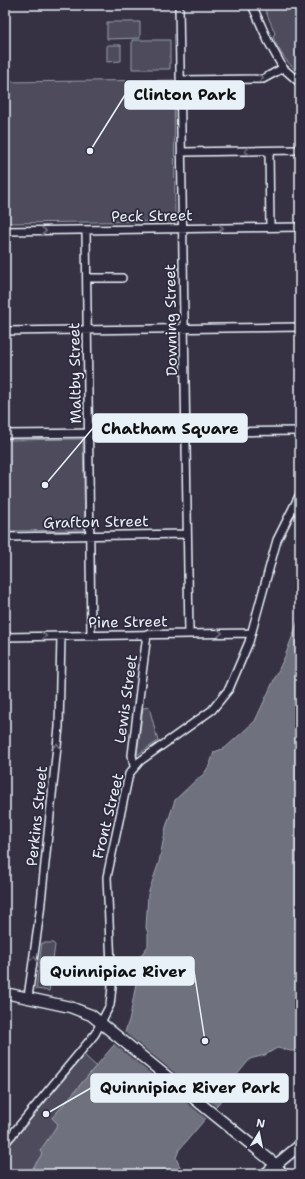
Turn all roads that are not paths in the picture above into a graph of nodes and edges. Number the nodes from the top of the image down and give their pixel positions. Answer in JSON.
{"nodes":[{"id":1,"x":179,"y":5,"type":"edge"},
{"id":2,"x":252,"y":5,"type":"edge"},
{"id":3,"x":283,"y":68,"type":"junction"},
{"id":4,"x":181,"y":80,"type":"junction"},
{"id":5,"x":300,"y":83,"type":"edge"},
{"id":6,"x":269,"y":150,"type":"junction"},
{"id":7,"x":300,"y":150,"type":"edge"},
{"id":8,"x":182,"y":152,"type":"junction"},
{"id":9,"x":270,"y":227,"type":"junction"},
{"id":10,"x":300,"y":227,"type":"edge"},
{"id":11,"x":182,"y":229,"type":"junction"},
{"id":12,"x":86,"y":230,"type":"junction"},
{"id":13,"x":5,"y":232,"type":"edge"},
{"id":14,"x":87,"y":278,"type":"junction"},
{"id":15,"x":122,"y":278,"type":"dead end"},
{"id":16,"x":300,"y":327,"type":"edge"},
{"id":17,"x":185,"y":329,"type":"junction"},
{"id":18,"x":87,"y":330,"type":"junction"},
{"id":19,"x":5,"y":331,"type":"edge"},
{"id":20,"x":300,"y":431,"type":"edge"},
{"id":21,"x":187,"y":432,"type":"junction"},
{"id":22,"x":88,"y":433,"type":"junction"},
{"id":23,"x":5,"y":434,"type":"edge"},
{"id":24,"x":300,"y":494,"type":"edge"},
{"id":25,"x":187,"y":534,"type":"junction"},
{"id":26,"x":90,"y":536,"type":"junction"},
{"id":27,"x":5,"y":537,"type":"edge"},
{"id":28,"x":251,"y":633,"type":"junction"},
{"id":29,"x":148,"y":634,"type":"junction"},
{"id":30,"x":189,"y":634,"type":"junction"},
{"id":31,"x":91,"y":635,"type":"junction"},
{"id":32,"x":62,"y":636,"type":"junction"},
{"id":33,"x":5,"y":637,"type":"edge"},
{"id":34,"x":134,"y":766,"type":"junction"},
{"id":35,"x":5,"y":993,"type":"edge"},
{"id":36,"x":28,"y":997,"type":"junction"},
{"id":37,"x":101,"y":1023,"type":"junction"},
{"id":38,"x":5,"y":1130,"type":"edge"},
{"id":39,"x":12,"y":1135,"type":"junction"},
{"id":40,"x":5,"y":1143,"type":"edge"},
{"id":41,"x":300,"y":1145,"type":"edge"},
{"id":42,"x":275,"y":1164,"type":"junction"},
{"id":43,"x":264,"y":1174,"type":"edge"},
{"id":44,"x":286,"y":1174,"type":"edge"}],
"edges":[{"from":1,"to":4,"type":"street","name":"Downing Street"},
{"from":2,"to":3,"type":"street"},
{"from":4,"to":3,"type":"street","one_way":true},
{"from":3,"to":5,"type":"street"},
{"from":4,"to":8,"type":"street","name":"Downing Street"},
{"from":6,"to":7,"type":"street"},
{"from":6,"to":8,"type":"street","one_way":true},
{"from":6,"to":9,"type":"street"},
{"from":8,"to":11,"type":"street","name":"Downing Street"},
{"from":9,"to":10,"type":"street","name":"Peck Street"},
{"from":11,"to":9,"type":"street","name":"Peck Street","one_way":true},
{"from":11,"to":12,"type":"street","name":"Peck Street"},
{"from":11,"to":17,"type":"street","name":"Downing Street"},
{"from":13,"to":12,"type":"street","name":"Peck Street","one_way":true},
{"from":12,"to":14,"type":"street","name":"Maltby Street"},
{"from":14,"to":15,"type":"street"},
{"from":14,"to":18,"type":"street","name":"Maltby Street"},
{"from":16,"to":17,"type":"street"},
{"from":17,"to":18,"type":"street"},
{"from":17,"to":21,"type":"street","name":"Downing Street"},
{"from":18,"to":19,"type":"street"},
{"from":18,"to":22,"type":"street","name":"Maltby Street"},
{"from":20,"to":21,"type":"street"},
{"from":21,"to":22,"type":"street"},
{"from":21,"to":25,"type":"street","name":"Downing Street"},
{"from":22,"to":23,"type":"street"},
{"from":22,"to":26,"type":"street","name":"Maltby Street"},
{"from":24,"to":28,"type":"street","name":"Front Street"},
{"from":25,"to":26,"type":"street","name":"Grafton Street"},
{"from":25,"to":30,"type":"street","name":"Downing Street"},
{"from":26,"to":27,"type":"street","name":"Grafton Street"},
{"from":26,"to":31,"type":"street","name":"Maltby Street"},
{"from":30,"to":28,"type":"street","name":"Pine Street","one_way":true},
{"from":28,"to":34,"type":"street","name":"Front Street"},
{"from":29,"to":30,"type":"street","name":"Pine Street"},
{"from":29,"to":31,"type":"street","name":"Pine Street"},
{"from":29,"to":34,"type":"street","name":"Lewis Street"},
{"from":31,"to":32,"type":"street","name":"Pine Street"},
{"from":33,"to":32,"type":"street","name":"Pine Street","one_way":true},
{"from":36,"to":32,"type":"street","name":"Perkins Street","one_way":true},
{"from":34,"to":37,"type":"street","name":"Front Street"},
{"from":35,"to":36,"type":"main road"},
{"from":36,"to":37,"type":"main road"},
{"from":37,"to":39,"type":"street","name":"Front Street"},
{"from":37,"to":42,"type":"main road"},
{"from":38,"to":39,"type":"street"},
{"from":39,"to":40,"type":"street","name":"Front Street"},
{"from":41,"to":42,"type":"main road"},
{"from":42,"to":43,"type":"main road"},
{"from":42,"to":44,"type":"street"}]}
